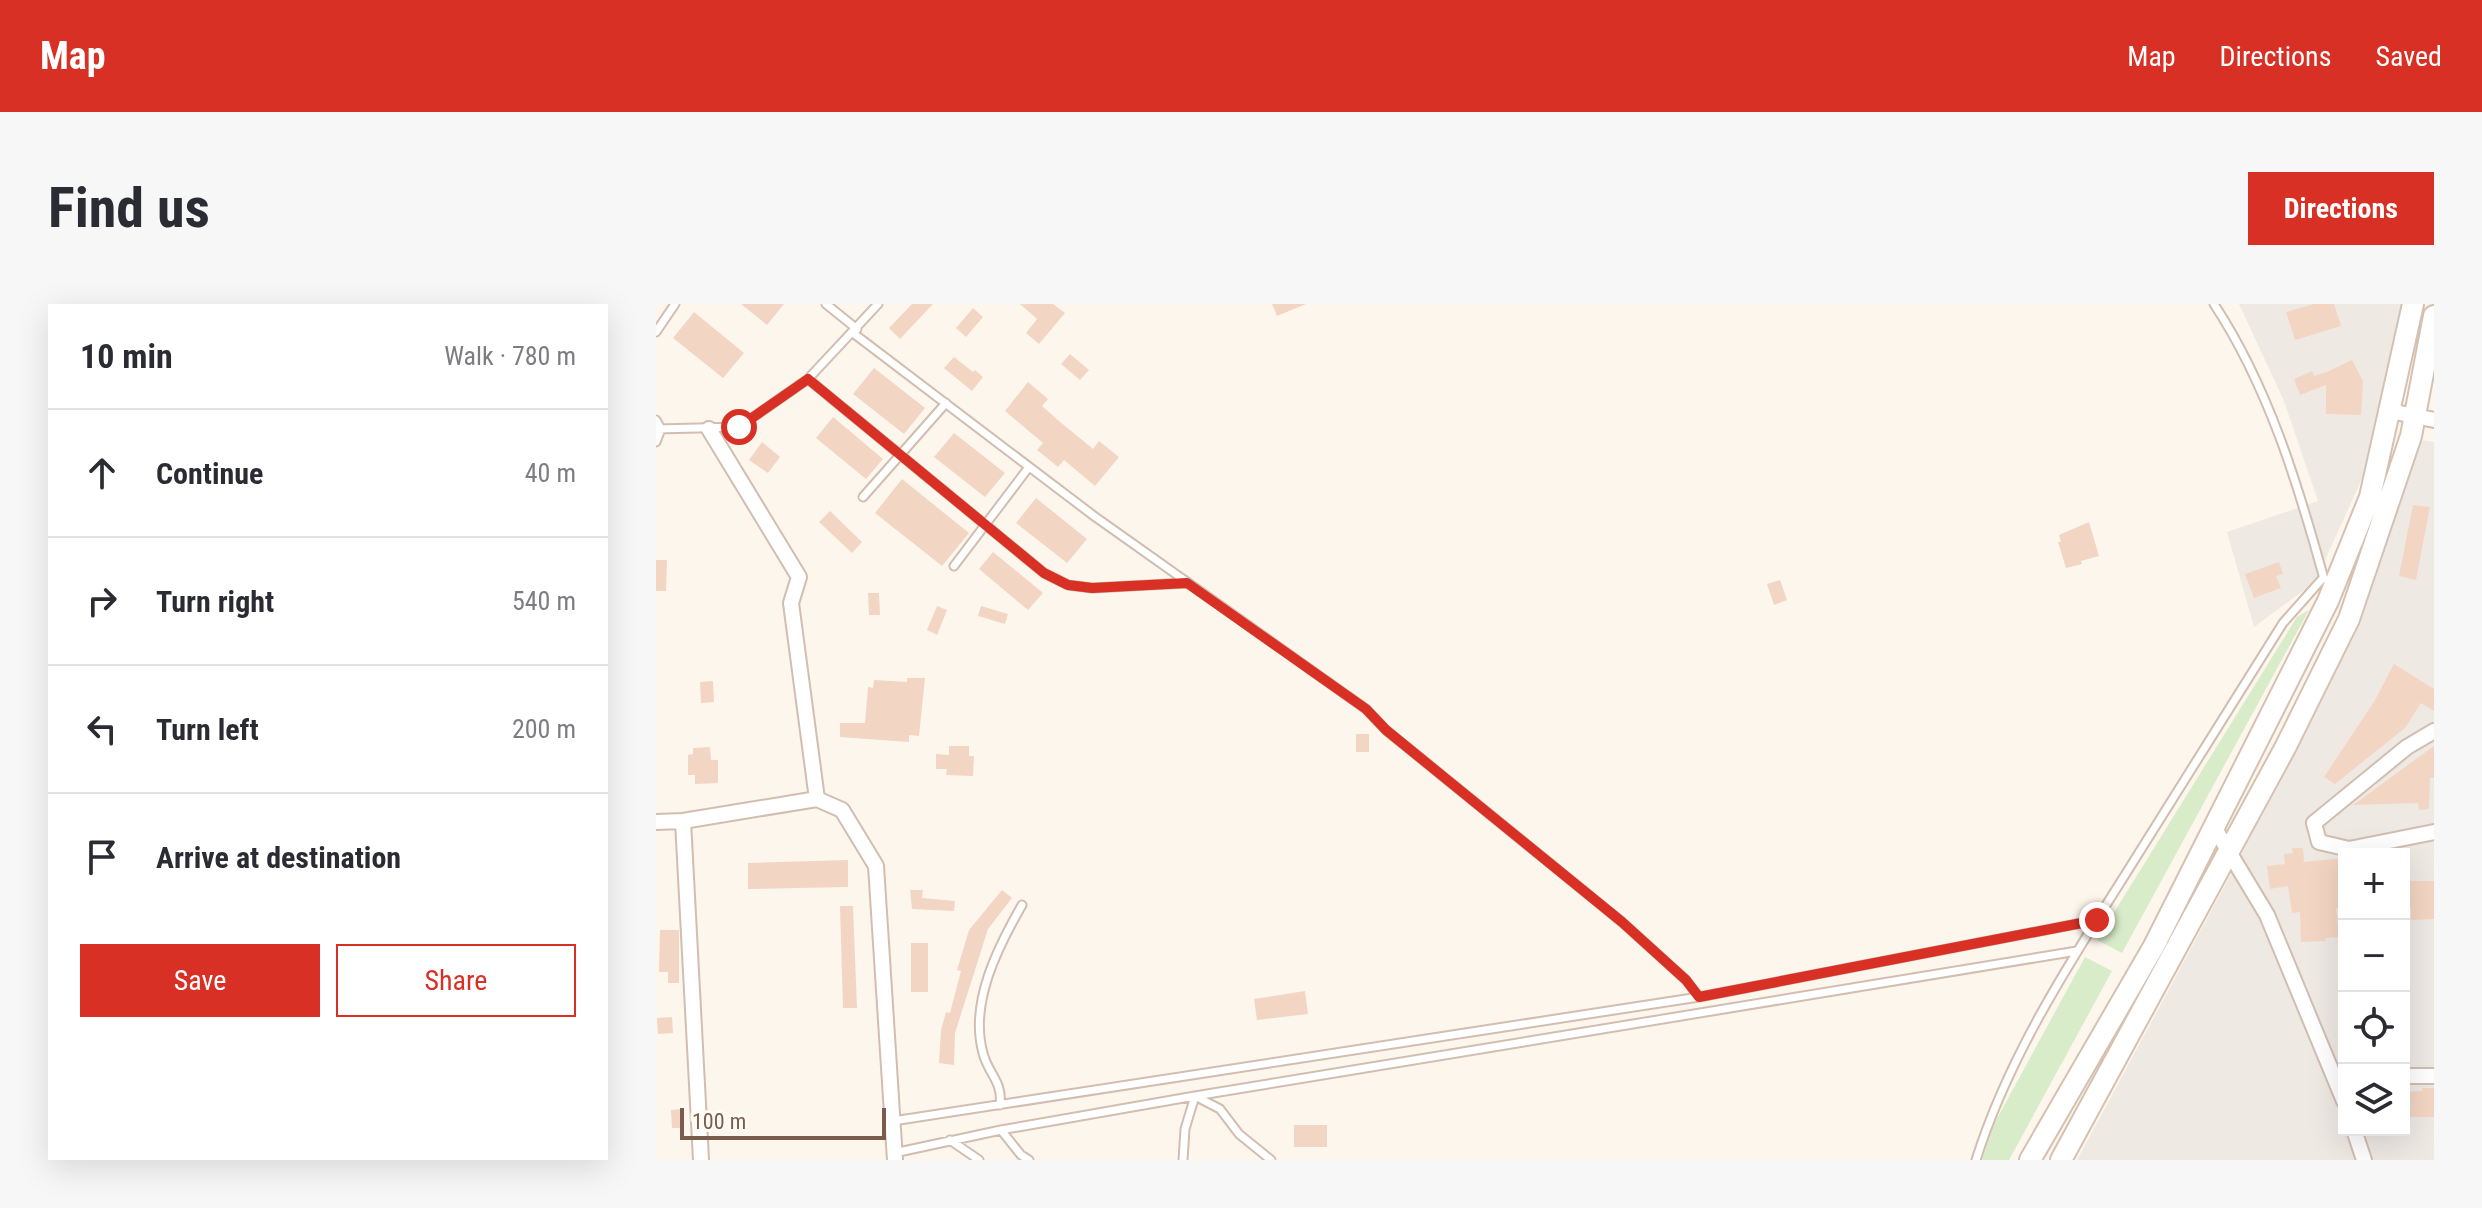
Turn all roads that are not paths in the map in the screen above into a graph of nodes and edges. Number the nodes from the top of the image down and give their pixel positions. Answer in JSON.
{"nodes":[{"id":1,"x":675,"y":304,"type":"edge"},
{"id":2,"x":826,"y":304,"type":"edge"},
{"id":3,"x":878,"y":304,"type":"edge"},
{"id":4,"x":2214,"y":304,"type":"edge"},
{"id":5,"x":2413,"y":304,"type":"edge"},
{"id":6,"x":2434,"y":316,"type":"edge"},
{"id":7,"x":855,"y":331,"type":"junction"},
{"id":8,"x":656,"y":332,"type":"edge"},
{"id":9,"x":808,"y":379,"type":"junction"},
{"id":10,"x":946,"y":403,"type":"junction"},
{"id":11,"x":2390,"y":411,"type":"junction"},
{"id":12,"x":2424,"y":418,"type":"edge"},
{"id":13,"x":656,"y":420,"type":"edge"},
{"id":14,"x":659,"y":429,"type":"edge"},
{"id":15,"x":709,"y":429,"type":"junction"},
{"id":16,"x":656,"y":442,"type":"edge"},
{"id":17,"x":900,"y":455,"type":"junction"},
{"id":18,"x":1029,"y":467,"type":"junction"},
{"id":19,"x":863,"y":497,"type":"dead end"},
{"id":20,"x":985,"y":525,"type":"junction"},
{"id":21,"x":954,"y":566,"type":"dead end"},
{"id":22,"x":2323,"y":578,"type":"junction"},
{"id":23,"x":1187,"y":583,"type":"junction"},
{"id":24,"x":2328,"y":601,"type":"junction"},
{"id":25,"x":2434,"y":731,"type":"edge"},
{"id":26,"x":817,"y":799,"type":"junction"},
{"id":27,"x":683,"y":821,"type":"junction"},
{"id":28,"x":656,"y":822,"type":"edge"},
{"id":29,"x":2214,"y":827,"type":"junction"},
{"id":30,"x":2434,"y":832,"type":"edge"},
{"id":31,"x":2228,"y":850,"type":"junction"},
{"id":32,"x":1022,"y":905,"type":"dead end"},
{"id":33,"x":2097,"y":920,"type":"junction"},
{"id":34,"x":2077,"y":951,"type":"junction"},
{"id":35,"x":1699,"y":997,"type":"junction"},
{"id":36,"x":2338,"y":1071,"type":"edge"},
{"id":37,"x":2410,"y":1076,"type":"edge"},
{"id":38,"x":2434,"y":1076,"type":"edge"},
{"id":39,"x":1195,"y":1096,"type":"junction"},
{"id":40,"x":1000,"y":1105,"type":"junction"},
{"id":41,"x":893,"y":1121,"type":"junction"},
{"id":42,"x":1001,"y":1130,"type":"junction"},
{"id":43,"x":2356,"y":1136,"type":"edge"},
{"id":44,"x":950,"y":1140,"type":"junction"},
{"id":45,"x":895,"y":1156,"type":"edge"},
{"id":46,"x":701,"y":1160,"type":"edge"},
{"id":47,"x":979,"y":1160,"type":"edge"},
{"id":48,"x":1029,"y":1160,"type":"edge"},
{"id":49,"x":1183,"y":1160,"type":"edge"},
{"id":50,"x":1271,"y":1160,"type":"edge"},
{"id":51,"x":1976,"y":1160,"type":"edge"},
{"id":52,"x":2030,"y":1160,"type":"edge"},
{"id":53,"x":2061,"y":1160,"type":"edge"},
{"id":54,"x":2364,"y":1160,"type":"edge"}],
"edges":[{"from":1,"to":8,"type":"lane"},
{"from":2,"to":7,"type":"lane"},
{"from":3,"to":7,"type":"lane"},
{"from":4,"to":22,"type":"lane"},
{"from":5,"to":11,"type":"main road"},
{"from":6,"to":12,"type":"main road"},
{"from":7,"to":9,"type":"lane"},
{"from":7,"to":10,"type":"lane"},
{"from":9,"to":15,"type":"lane"},
{"from":9,"to":17,"type":"lane"},
{"from":10,"to":17,"type":"lane"},
{"from":10,"to":18,"type":"lane"},
{"from":11,"to":12,"type":"street"},
{"from":11,"to":24,"type":"main road"},
{"from":12,"to":31,"type":"main road"},
{"from":13,"to":14,"type":"lane"},
{"from":14,"to":15,"type":"lane"},
{"from":14,"to":16,"type":"lane"},
{"from":15,"to":26,"type":"street"},
{"from":17,"to":19,"type":"lane"},
{"from":17,"to":20,"type":"lane"},
{"from":18,"to":20,"type":"lane"},
{"from":18,"to":23,"type":"lane"},
{"from":20,"to":21,"type":"lane"},
{"from":20,"to":23,"type":"lane"},
{"from":22,"to":24,"type":"lane"},
{"from":22,"to":33,"type":"lane"},
{"from":23,"to":35,"type":"lane"},
{"from":24,"to":29,"type":"main road"},
{"from":25,"to":30,"type":"street"},
{"from":26,"to":27,"type":"street"},
{"from":26,"to":41,"type":"street"},
{"from":27,"to":28,"type":"street"},
{"from":27,"to":46,"type":"street"},
{"from":29,"to":31,"type":"street"},
{"from":29,"to":52,"type":"main road"},
{"from":31,"to":36,"type":"street"},
{"from":31,"to":53,"type":"main road"},
{"from":32,"to":40,"type":"lane"},
{"from":33,"to":34,"type":"lane"},
{"from":33,"to":35,"type":"lane"},
{"from":34,"to":39,"type":"lane"},
{"from":34,"to":51,"type":"lane"},
{"from":35,"to":40,"type":"lane"},
{"from":37,"to":38,"type":"street"},
{"from":39,"to":42,"type":"lane"},
{"from":39,"to":49,"type":"lane"},
{"from":39,"to":50,"type":"lane"},
{"from":40,"to":41,"type":"lane"},
{"from":41,"to":45,"type":"street"},
{"from":42,"to":44,"type":"lane"},
{"from":42,"to":48,"type":"lane"},
{"from":43,"to":54,"type":"street"},
{"from":44,"to":45,"type":"lane"},
{"from":44,"to":47,"type":"lane"}]}
